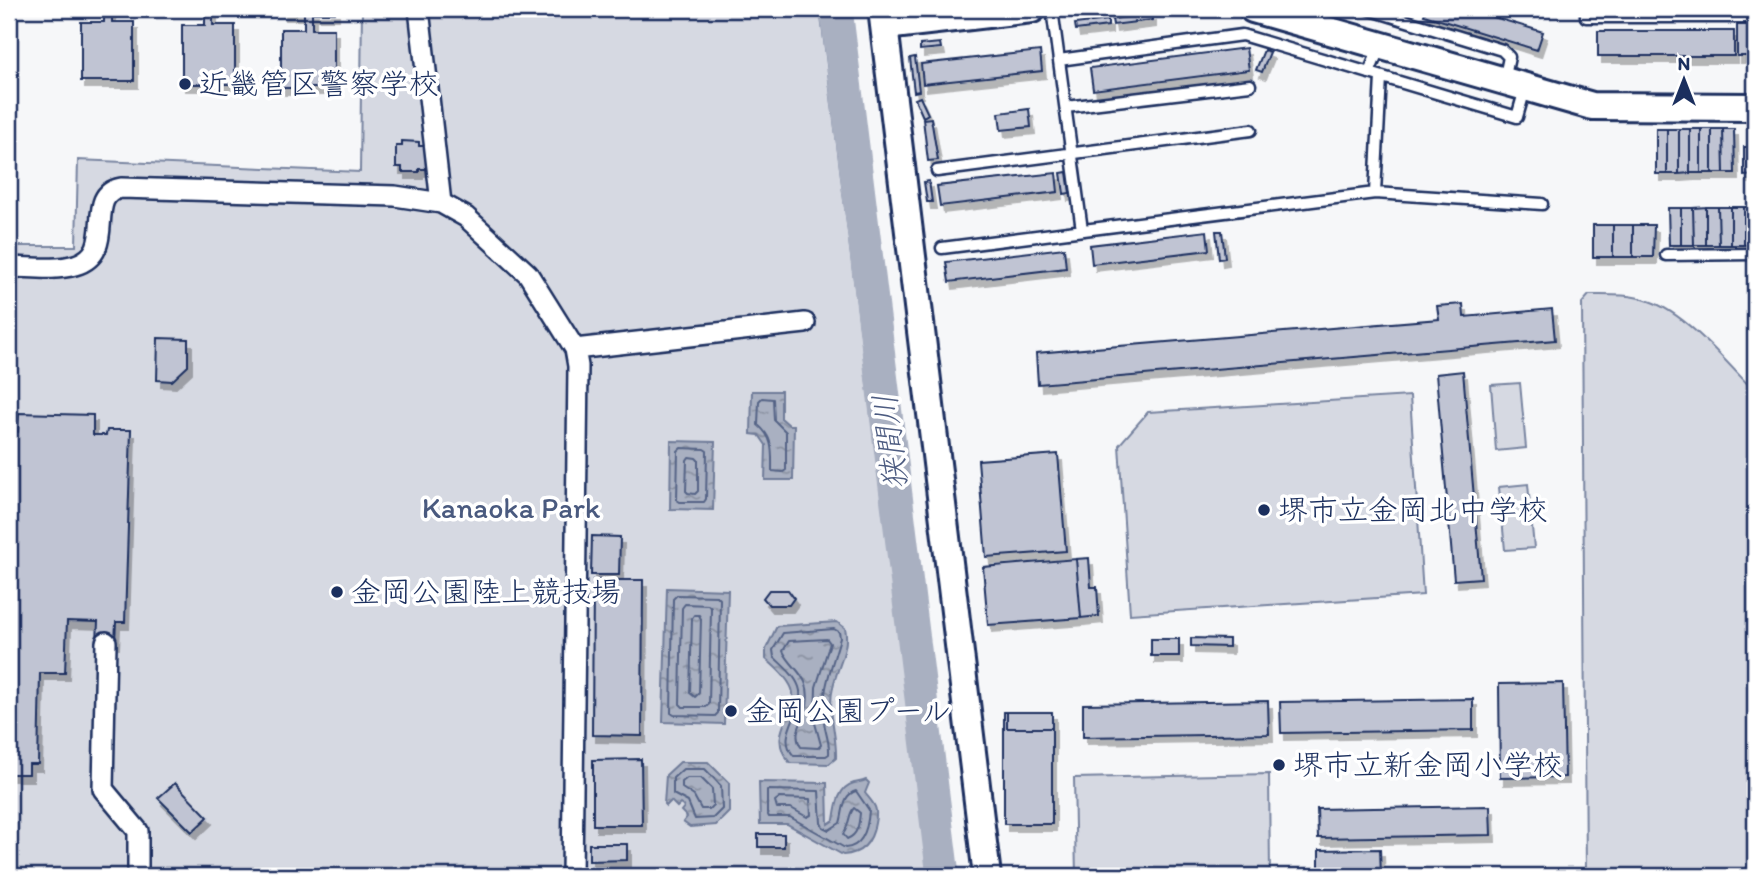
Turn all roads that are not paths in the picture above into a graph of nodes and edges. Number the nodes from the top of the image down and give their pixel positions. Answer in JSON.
{"nodes":[{"id":1,"x":419,"y":9,"type":"edge"},
{"id":2,"x":1032,"y":9,"type":"edge"},
{"id":3,"x":1052,"y":9,"type":"edge"},
{"id":4,"x":1253,"y":9,"type":"edge"},
{"id":5,"x":1368,"y":9,"type":"edge"},
{"id":6,"x":1586,"y":9,"type":"edge"},
{"id":7,"x":883,"y":17,"type":"edge"},
{"id":8,"x":1755,"y":17,"type":"edge"},
{"id":9,"x":1380,"y":46,"type":"junction"},
{"id":10,"x":1059,"y":60,"type":"junction"},
{"id":11,"x":1369,"y":73,"type":"junction"},
{"id":12,"x":1381,"y":77,"type":"junction"},
{"id":13,"x":1250,"y":85,"type":"dead end"},
{"id":14,"x":1515,"y":85,"type":"junction"},
{"id":15,"x":1066,"y":107,"type":"junction"},
{"id":16,"x":1755,"y":107,"type":"edge"},
{"id":17,"x":1251,"y":130,"type":"dead end"},
{"id":18,"x":1072,"y":154,"type":"junction"},
{"id":19,"x":937,"y":171,"type":"dead end"},
{"id":20,"x":1375,"y":193,"type":"junction"},
{"id":21,"x":441,"y":203,"type":"junction"},
{"id":22,"x":1542,"y":204,"type":"dead end"},
{"id":23,"x":1082,"y":230,"type":"junction"},
{"id":24,"x":942,"y":248,"type":"dead end"},
{"id":25,"x":1755,"y":254,"type":"edge"},
{"id":26,"x":1667,"y":255,"type":"dead end"},
{"id":27,"x":9,"y":267,"type":"edge"},
{"id":28,"x":805,"y":323,"type":"dead end"},
{"id":29,"x":575,"y":349,"type":"junction"},
{"id":30,"x":106,"y":642,"type":"dead end"},
{"id":31,"x":138,"y":876,"type":"edge"},
{"id":32,"x":572,"y":876,"type":"edge"},
{"id":33,"x":987,"y":876,"type":"edge"}],
"edges":[{"from":1,"to":21,"type":"street"},
{"from":2,"to":7,"type":"street"},
{"from":3,"to":10,"type":"lane"},
{"from":4,"to":9,"type":"street"},
{"from":5,"to":14,"type":"lane"},
{"from":6,"to":8,"type":"lane"},
{"from":7,"to":33,"type":"street"},
{"from":9,"to":11,"type":"lane"},
{"from":9,"to":14,"type":"street"},
{"from":10,"to":11,"type":"lane"},
{"from":10,"to":15,"type":"lane"},
{"from":11,"to":12,"type":"lane"},
{"from":12,"to":14,"type":"lane"},
{"from":12,"to":20,"type":"lane"},
{"from":13,"to":15,"type":"lane"},
{"from":14,"to":16,"type":"street"},
{"from":15,"to":18,"type":"lane"},
{"from":17,"to":18,"type":"lane"},
{"from":18,"to":19,"type":"lane"},
{"from":18,"to":23,"type":"lane"},
{"from":20,"to":22,"type":"lane"},
{"from":20,"to":23,"type":"lane"},
{"from":21,"to":27,"type":"street"},
{"from":21,"to":29,"type":"street"},
{"from":23,"to":24,"type":"lane"},
{"from":25,"to":26,"type":"lane"},
{"from":28,"to":29,"type":"street"},
{"from":29,"to":32,"type":"street"},
{"from":30,"to":31,"type":"street"}]}
